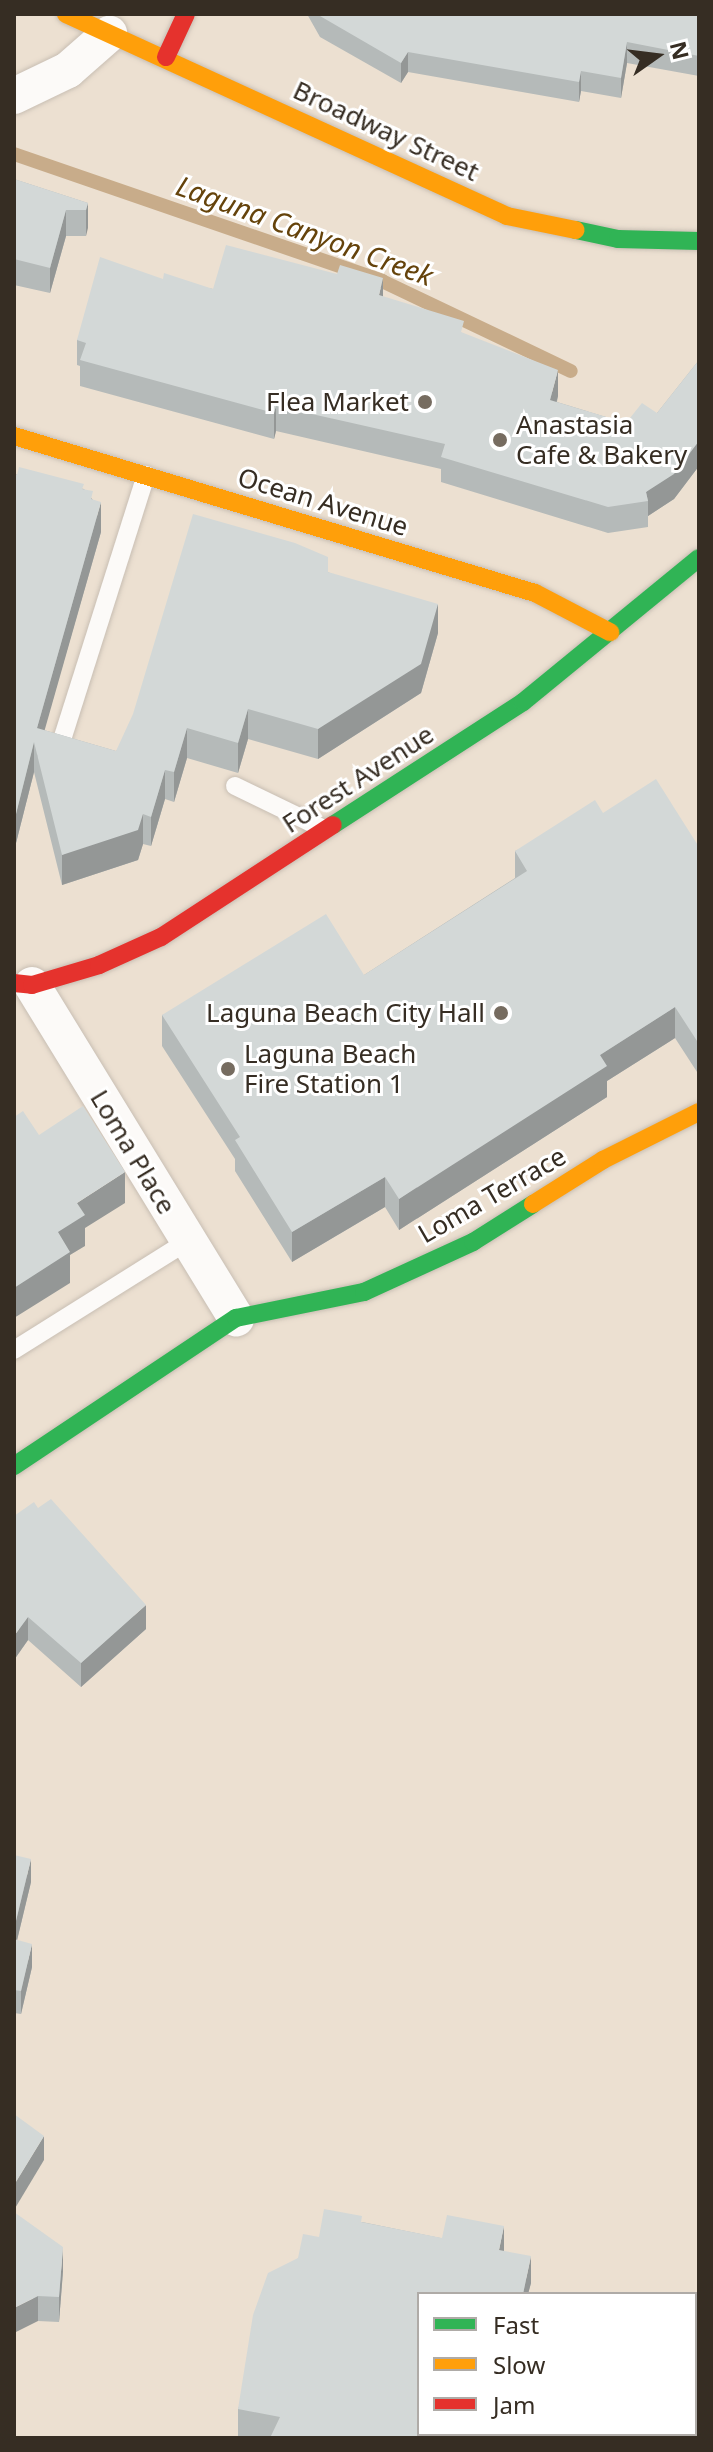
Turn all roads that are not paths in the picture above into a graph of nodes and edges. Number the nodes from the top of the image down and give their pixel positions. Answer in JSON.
{"nodes":[{"id":1,"x":66,"y":14,"type":"edge"},
{"id":2,"x":186,"y":14,"type":"edge"},
{"id":3,"x":109,"y":34,"type":"junction"},
{"id":4,"x":166,"y":57,"type":"junction"},
{"id":5,"x":14,"y":96,"type":"edge"},
{"id":6,"x":699,"y":241,"type":"edge"},
{"id":7,"x":14,"y":436,"type":"edge"},
{"id":8,"x":146,"y":475,"type":"junction"},
{"id":9,"x":699,"y":558,"type":"edge"},
{"id":10,"x":610,"y":632,"type":"junction"},
{"id":11,"x":61,"y":743,"type":"edge"},
{"id":12,"x":235,"y":786,"type":"dead end"},
{"id":13,"x":326,"y":831,"type":"junction"},
{"id":14,"x":20,"y":991,"type":"edge"},
{"id":15,"x":699,"y":1112,"type":"edge"},
{"id":16,"x":188,"y":1241,"type":"junction"},
{"id":17,"x":236,"y":1318,"type":"junction"},
{"id":18,"x":14,"y":1350,"type":"edge"},
{"id":19,"x":14,"y":1466,"type":"edge"}],
"edges":[{"from":1,"to":3,"type":"street","name":"Broadway Street"},
{"from":2,"to":4,"type":"street"},
{"from":3,"to":4,"type":"street","name":"Broadway Street"},
{"from":3,"to":5,"type":"street"},
{"from":4,"to":6,"type":"street","name":"Broadway Street"},
{"from":7,"to":8,"type":"street","name":"Ocean Avenue"},
{"from":8,"to":10,"type":"street","name":"Ocean Avenue"},
{"from":8,"to":11,"type":"lane"},
{"from":9,"to":10,"type":"street","name":"Forest Avenue"},
{"from":10,"to":13,"type":"street","name":"Forest Avenue"},
{"from":12,"to":13,"type":"lane"},
{"from":13,"to":14,"type":"street","name":"Forest Avenue"},
{"from":14,"to":16,"type":"street","name":"Loma Place"},
{"from":15,"to":17,"type":"street","name":"Loma Terrace"},
{"from":16,"to":17,"type":"street","name":"Loma Place"},
{"from":16,"to":18,"type":"lane"},
{"from":17,"to":19,"type":"street","name":"Loma Terrace"}]}
